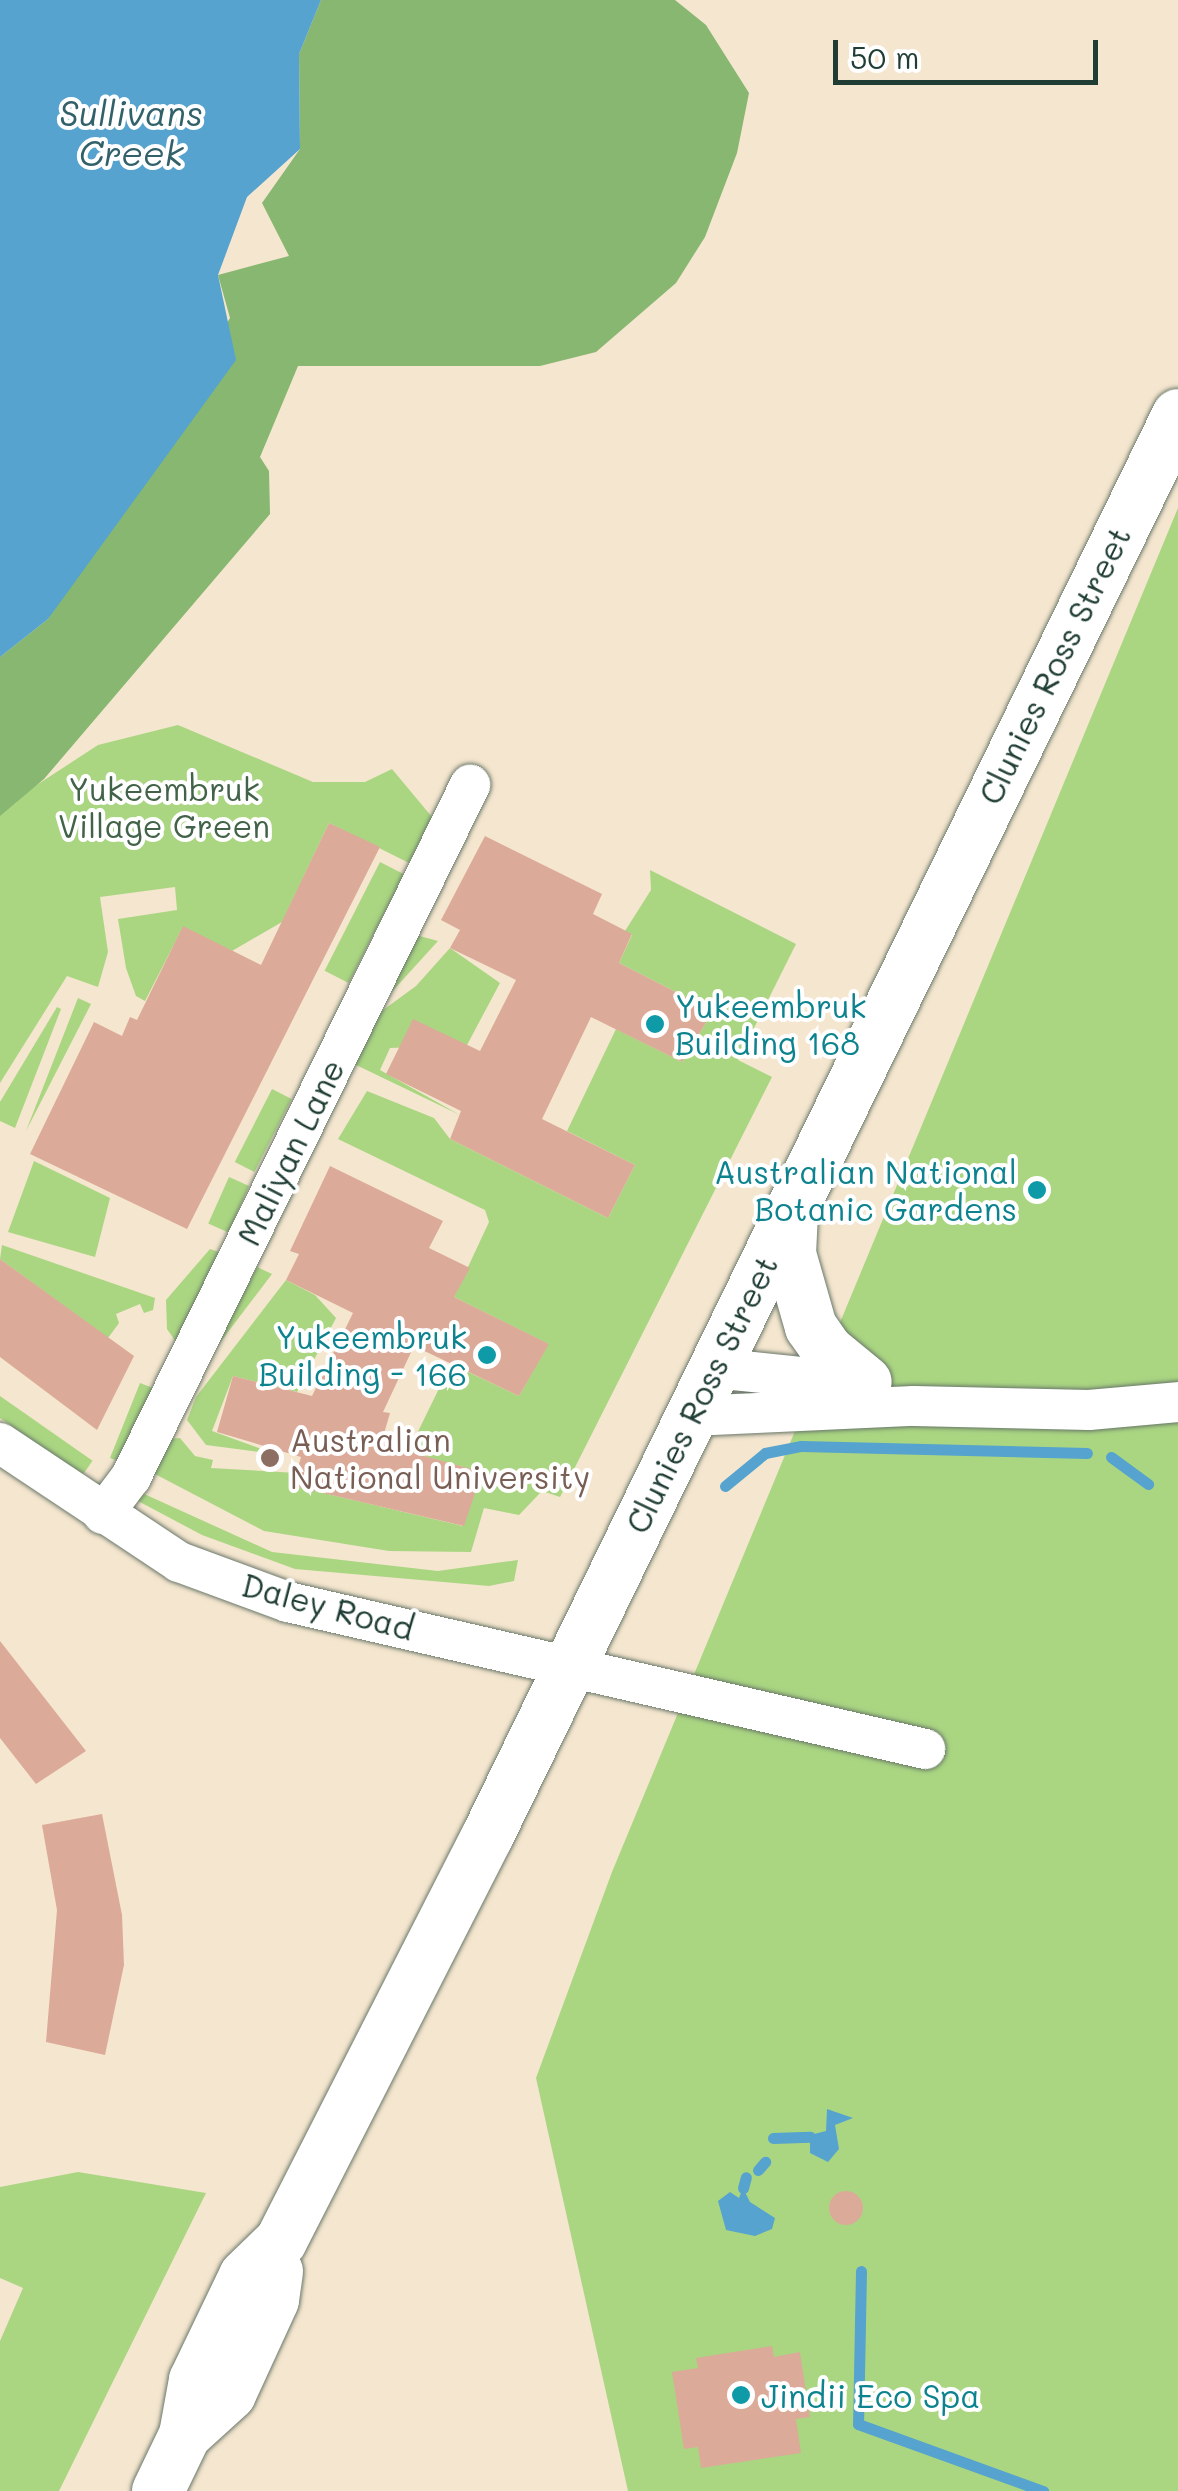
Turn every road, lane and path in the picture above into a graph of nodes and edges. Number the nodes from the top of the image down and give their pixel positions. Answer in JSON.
{"nodes":[{"id":1,"x":1174,"y":416,"type":"edge"},
{"id":2,"x":470,"y":785,"type":"dead end"},
{"id":3,"x":792,"y":1207,"type":"junction"},
{"id":4,"x":714,"y":1368,"type":"junction"},
{"id":5,"x":866,"y":1382,"type":"junction"},
{"id":6,"x":1178,"y":1402,"type":"edge"},
{"id":7,"x":914,"y":1406,"type":"junction"},
{"id":8,"x":691,"y":1416,"type":"junction"},
{"id":9,"x":0,"y":1443,"type":"edge"},
{"id":10,"x":103,"y":1514,"type":"junction"},
{"id":11,"x":571,"y":1663,"type":"junction"},
{"id":12,"x":926,"y":1750,"type":"dead end"},
{"id":13,"x":158,"y":2491,"type":"edge"}],
"edges":[{"from":1,"to":3,"type":"street","name":"Clunies Ross Street"},
{"from":2,"to":10,"type":"street","name":"Maliyan Lane"},
{"from":3,"to":4,"type":"street","name":"Clunies Ross Street"},
{"from":3,"to":5,"type":"street"},
{"from":4,"to":5,"type":"street"},
{"from":4,"to":8,"type":"street","name":"Clunies Ross Street"},
{"from":5,"to":7,"type":"street"},
{"from":6,"to":7,"type":"street"},
{"from":7,"to":8,"type":"street"},
{"from":8,"to":11,"type":"street","name":"Clunies Ross Street"},
{"from":9,"to":10,"type":"street","name":"Daley Road"},
{"from":10,"to":11,"type":"street","name":"Daley Road"},
{"from":11,"to":12,"type":"street","name":"Daley Road"},
{"from":11,"to":13,"type":"street","name":"Clunies Ross Street"}]}
